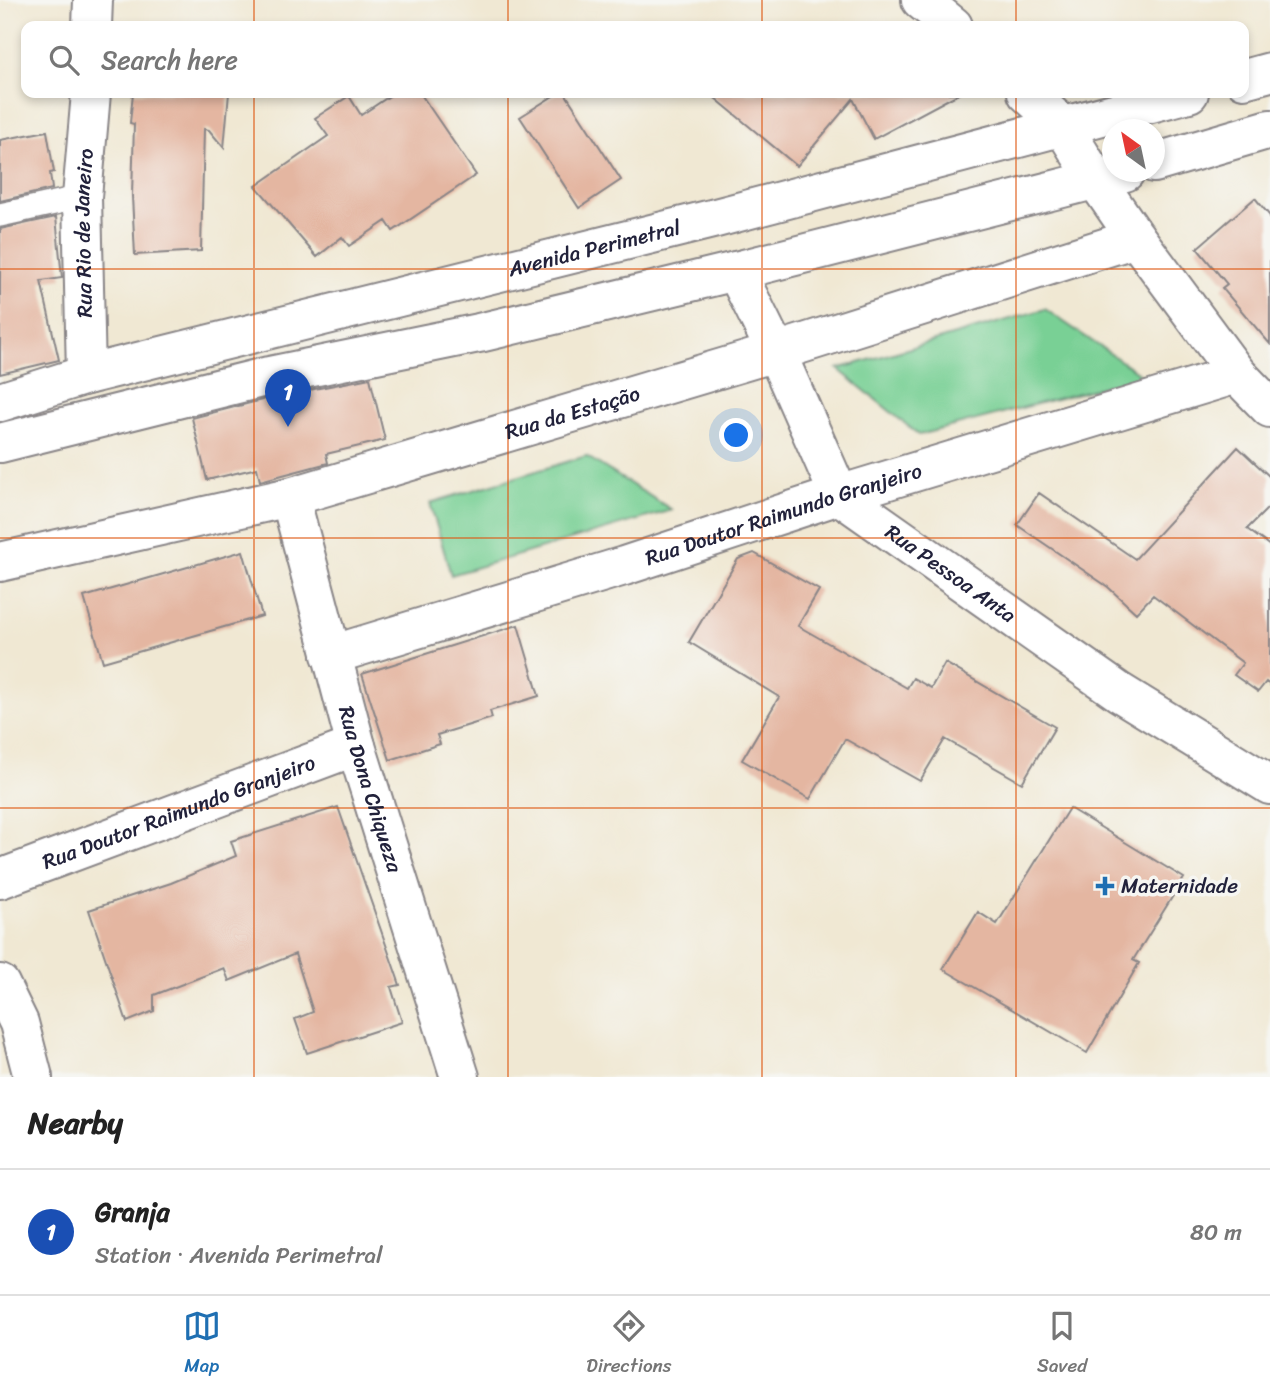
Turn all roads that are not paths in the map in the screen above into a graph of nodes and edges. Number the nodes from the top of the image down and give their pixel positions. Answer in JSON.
{"nodes":[{"id":1,"x":93,"y":0,"type":"edge"},
{"id":2,"x":921,"y":0,"type":"edge"},
{"id":3,"x":92,"y":21,"type":"edge"},
{"id":4,"x":947,"y":21,"type":"edge"},
{"id":5,"x":1270,"y":72,"type":"edge"},
{"id":6,"x":1249,"y":78,"type":"edge"},
{"id":7,"x":91,"y":98,"type":"edge"},
{"id":8,"x":1032,"y":98,"type":"edge"},
{"id":9,"x":1169,"y":98,"type":"edge"},
{"id":10,"x":1062,"y":125,"type":"junction"},
{"id":11,"x":1270,"y":129,"type":"edge"},
{"id":12,"x":1165,"y":160,"type":"edge"},
{"id":13,"x":1102,"y":167,"type":"edge"},
{"id":14,"x":1102,"y":178,"type":"edge"},
{"id":15,"x":1113,"y":182,"type":"edge"},
{"id":16,"x":82,"y":197,"type":"junction"},
{"id":17,"x":0,"y":215,"type":"edge"},
{"id":18,"x":1136,"y":238,"type":"junction"},
{"id":19,"x":736,"y":271,"type":"junction"},
{"id":20,"x":260,"y":332,"type":"junction"},
{"id":21,"x":776,"y":352,"type":"junction"},
{"id":22,"x":1237,"y":374,"type":"junction"},
{"id":23,"x":86,"y":375,"type":"junction"},
{"id":24,"x":270,"y":376,"type":"junction"},
{"id":25,"x":0,"y":402,"type":"edge"},
{"id":26,"x":1270,"y":408,"type":"edge"},
{"id":27,"x":0,"y":443,"type":"edge"},
{"id":28,"x":839,"y":495,"type":"junction"},
{"id":29,"x":290,"y":497,"type":"junction"},
{"id":30,"x":0,"y":562,"type":"edge"},
{"id":31,"x":331,"y":655,"type":"junction"},
{"id":32,"x":356,"y":746,"type":"junction"},
{"id":33,"x":1270,"y":785,"type":"edge"},
{"id":34,"x":0,"y":879,"type":"edge"},
{"id":35,"x":0,"y":984,"type":"edge"},
{"id":36,"x":33,"y":1077,"type":"edge"},
{"id":37,"x":460,"y":1077,"type":"edge"}],
"edges":[{"from":1,"to":3,"type":"street"},
{"from":2,"to":4,"type":"street"},
{"from":5,"to":6,"type":"street"},
{"from":7,"to":16,"type":"street","name":"Rua Rio de Janeiro"},
{"from":8,"to":10,"type":"street"},
{"from":9,"to":10,"type":"street","name":"Avenida Perimetral"},
{"from":10,"to":13,"type":"street"},
{"from":10,"to":20,"type":"street","name":"Avenida Perimetral"},
{"from":11,"to":12,"type":"street"},
{"from":14,"to":19,"type":"street"},
{"from":15,"to":18,"type":"street"},
{"from":16,"to":17,"type":"lane"},
{"from":16,"to":23,"type":"street","name":"Rua Rio de Janeiro"},
{"from":18,"to":21,"type":"street","name":"Rua da Estação"},
{"from":18,"to":22,"type":"street"},
{"from":19,"to":21,"type":"street"},
{"from":19,"to":24,"type":"street"},
{"from":20,"to":23,"type":"street","name":"Avenida Perimetral"},
{"from":20,"to":24,"type":"street"},
{"from":21,"to":28,"type":"street"},
{"from":21,"to":29,"type":"street","name":"Rua da Estação"},
{"from":22,"to":26,"type":"street"},
{"from":22,"to":28,"type":"street","name":"Rua Doutor Raimundo Granjeiro"},
{"from":23,"to":25,"type":"street","name":"Avenida Perimetral"},
{"from":24,"to":27,"type":"street"},
{"from":28,"to":31,"type":"street","name":"Rua Doutor Raimundo Granjeiro"},
{"from":28,"to":33,"type":"street","name":"Rua Pessoa Anta"},
{"from":29,"to":30,"type":"street","name":"Rua da Estação"},
{"from":29,"to":31,"type":"street","name":"Rua Dona Chiqueza"},
{"from":31,"to":32,"type":"street","name":"Rua Dona Chiqueza"},
{"from":32,"to":34,"type":"street","name":"Rua Doutor Raimundo Granjeiro"},
{"from":32,"to":37,"type":"street","name":"Rua Dona Chiqueza"},
{"from":35,"to":36,"type":"street"}]}
